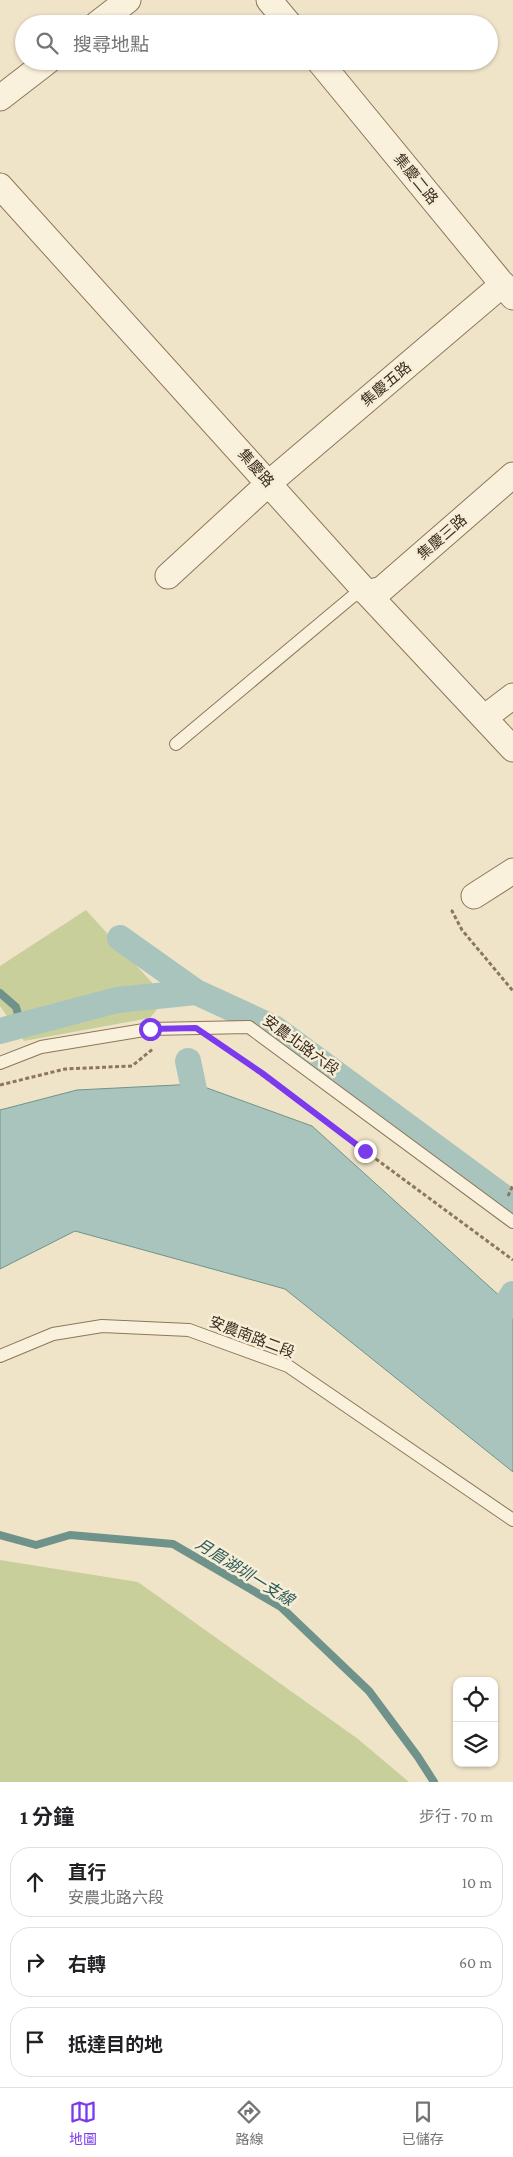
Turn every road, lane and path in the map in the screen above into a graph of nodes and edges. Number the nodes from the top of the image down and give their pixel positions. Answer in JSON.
{"nodes":[{"id":1,"x":128,"y":0,"type":"edge"},
{"id":2,"x":269,"y":0,"type":"edge"},
{"id":3,"x":109,"y":15,"type":"edge"},
{"id":4,"x":282,"y":15,"type":"edge"},
{"id":5,"x":36,"y":70,"type":"edge"},
{"id":6,"x":326,"y":70,"type":"edge"},
{"id":7,"x":0,"y":98,"type":"edge"},
{"id":8,"x":0,"y":186,"type":"edge"},
{"id":9,"x":508,"y":291,"type":"edge"},
{"id":10,"x":513,"y":475,"type":"edge"},
{"id":11,"x":269,"y":483,"type":"junction"},
{"id":12,"x":168,"y":576,"type":"dead end"},
{"id":13,"x":368,"y":593,"type":"junction"},
{"id":14,"x":513,"y":696,"type":"edge"},
{"id":15,"x":484,"y":718,"type":"junction"},
{"id":16,"x":176,"y":744,"type":"dead end"},
{"id":17,"x":513,"y":750,"type":"edge"},
{"id":18,"x":513,"y":871,"type":"edge"},
{"id":19,"x":474,"y":896,"type":"joint"},
{"id":20,"x":513,"y":991,"type":"edge"},
{"id":21,"x":174,"y":1028,"type":"junction"},
{"id":22,"x":196,"y":1028,"type":"junction"},
{"id":23,"x":0,"y":1063,"type":"edge"},
{"id":24,"x":0,"y":1085,"type":"edge"},
{"id":25,"x":513,"y":1222,"type":"edge"},
{"id":26,"x":513,"y":1260,"type":"edge"},
{"id":27,"x":0,"y":1356,"type":"edge"},
{"id":28,"x":513,"y":1520,"type":"edge"}],
"edges":[{"from":1,"to":3,"type":"street"},
{"from":2,"to":4,"type":"street"},
{"from":5,"to":7,"type":"street"},
{"from":6,"to":9,"type":"street","name":"集慶二路"},
{"from":8,"to":11,"type":"street","name":"集慶路"},
{"from":9,"to":11,"type":"street","name":"集慶五路"},
{"from":10,"to":13,"type":"street","name":"集慶三路"},
{"from":11,"to":12,"type":"street","name":"集慶五路"},
{"from":11,"to":13,"type":"street","name":"集慶路"},
{"from":13,"to":15,"type":"street","name":"集慶路"},
{"from":13,"to":16,"type":"lane"},
{"from":14,"to":15,"type":"street"},
{"from":15,"to":17,"type":"street","name":"集慶路"},
{"from":18,"to":19,"type":"street"},
{"from":19,"to":20,"type":"path"},
{"from":21,"to":22,"type":"lane","name":"安農北路六段"},
{"from":21,"to":23,"type":"lane","name":"安農北路六段"},
{"from":21,"to":24,"type":"path"},
{"from":22,"to":25,"type":"lane","name":"安農北路六段"},
{"from":22,"to":26,"type":"path"},
{"from":27,"to":28,"type":"lane","name":"安農南路二段"}]}
